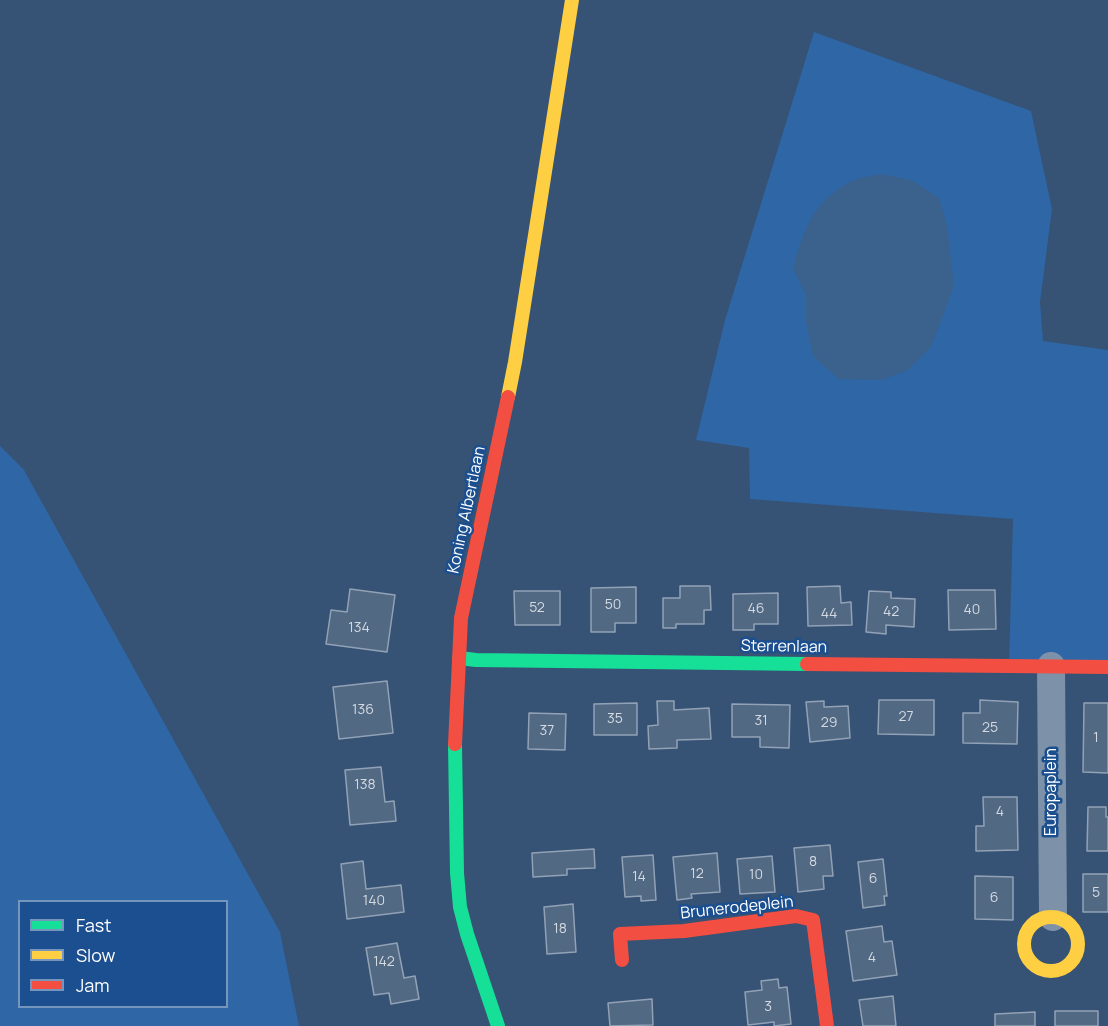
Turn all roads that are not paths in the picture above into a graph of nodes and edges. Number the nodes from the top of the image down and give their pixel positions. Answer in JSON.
{"nodes":[{"id":1,"x":572,"y":0,"type":"edge"},
{"id":2,"x":459,"y":658,"type":"junction"},
{"id":3,"x":1051,"y":666,"type":"junction"},
{"id":4,"x":1108,"y":667,"type":"edge"},
{"id":5,"x":1053,"y":917,"type":"dead end"},
{"id":6,"x":622,"y":960,"type":"dead end"},
{"id":7,"x":498,"y":1026,"type":"edge"},
{"id":8,"x":827,"y":1026,"type":"edge"}],
"edges":[{"from":1,"to":2,"type":"street","name":"Koning Albertlaan"},
{"from":2,"to":3,"type":"street","name":"Sterrenlaan"},
{"from":2,"to":7,"type":"street","name":"Koning Albertlaan"},
{"from":3,"to":4,"type":"street","name":"Sterrenlaan"},
{"from":3,"to":5,"type":"street","name":"Europaplein"},
{"from":6,"to":8,"type":"street","name":"Brunerodeplein"}]}
